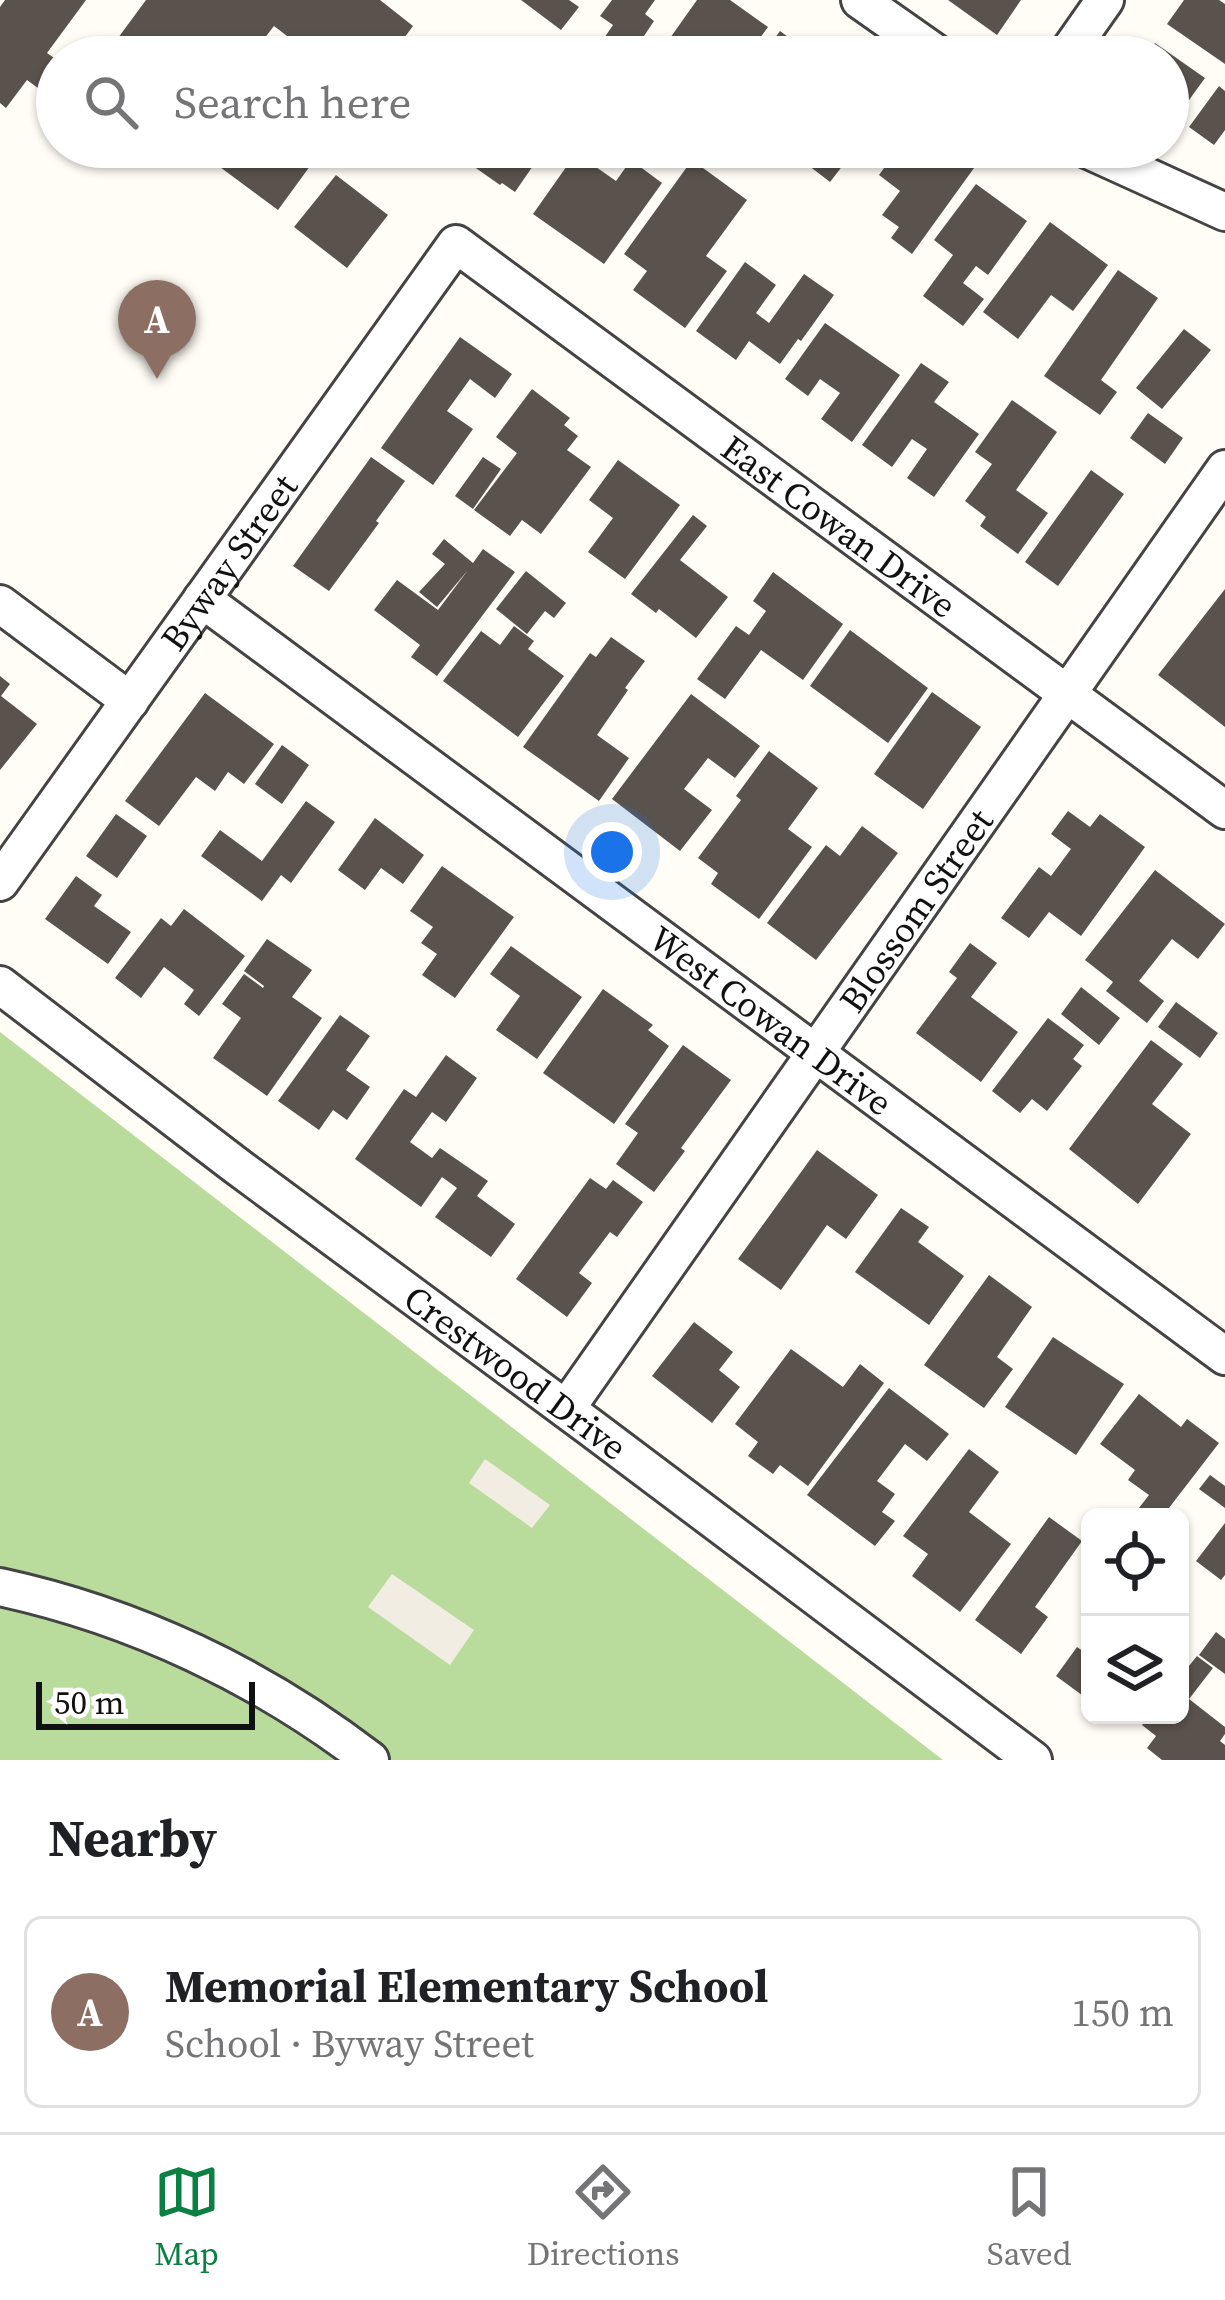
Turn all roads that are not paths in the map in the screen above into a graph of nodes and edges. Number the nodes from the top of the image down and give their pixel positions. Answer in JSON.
{"nodes":[{"id":1,"x":860,"y":0,"type":"edge"},
{"id":2,"x":1105,"y":0,"type":"edge"},
{"id":3,"x":911,"y":36,"type":"edge"},
{"id":4,"x":1080,"y":36,"type":"edge"},
{"id":5,"x":1128,"y":168,"type":"edge"},
{"id":6,"x":1225,"y":212,"type":"edge"},
{"id":7,"x":456,"y":244,"type":"joint"},
{"id":8,"x":1225,"y":470,"type":"edge"},
{"id":9,"x":202,"y":599,"type":"junction"},
{"id":10,"x":0,"y":604,"type":"edge"},
{"id":11,"x":1068,"y":693,"type":"junction"},
{"id":12,"x":130,"y":701,"type":"junction"},
{"id":13,"x":1225,"y":810,"type":"edge"},
{"id":14,"x":0,"y":882,"type":"edge"},
{"id":15,"x":0,"y":986,"type":"edge"},
{"id":16,"x":817,"y":1052,"type":"junction"},
{"id":17,"x":1225,"y":1355,"type":"edge"},
{"id":18,"x":566,"y":1409,"type":"junction"},
{"id":19,"x":0,"y":1587,"type":"edge"},
{"id":20,"x":370,"y":1760,"type":"edge"},
{"id":21,"x":1033,"y":1760,"type":"edge"}],
"edges":[{"from":1,"to":3,"type":"street"},
{"from":2,"to":4,"type":"street"},
{"from":5,"to":6,"type":"street"},
{"from":7,"to":9,"type":"street","name":"Byway Street"},
{"from":7,"to":11,"type":"street","name":"East Cowan Drive"},
{"from":8,"to":11,"type":"street","name":"Blossom Street"},
{"from":9,"to":12,"type":"street","name":"Byway Street"},
{"from":9,"to":16,"type":"street","name":"West Cowan Drive"},
{"from":10,"to":12,"type":"street"},
{"from":11,"to":13,"type":"street","name":"East Cowan Drive"},
{"from":11,"to":16,"type":"street","name":"Blossom Street"},
{"from":12,"to":14,"type":"street","name":"Byway Street"},
{"from":15,"to":18,"type":"street","name":"Crestwood Drive"},
{"from":16,"to":17,"type":"street","name":"West Cowan Drive"},
{"from":16,"to":18,"type":"street","name":"Blossom Street"},
{"from":18,"to":21,"type":"street","name":"Crestwood Drive"},
{"from":19,"to":20,"type":"street"}]}
